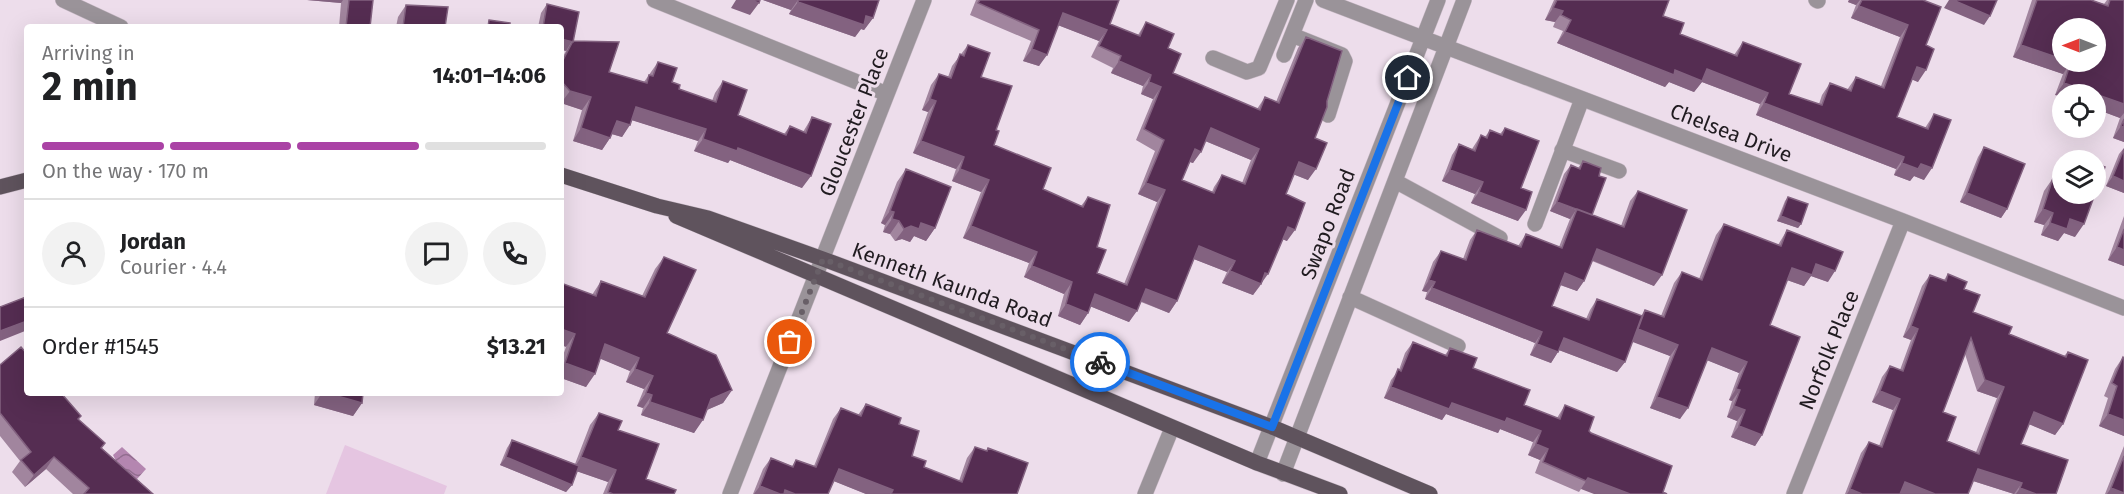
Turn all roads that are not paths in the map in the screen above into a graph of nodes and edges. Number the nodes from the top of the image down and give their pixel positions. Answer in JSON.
{"nodes":[{"id":1,"x":63,"y":0,"type":"edge"},
{"id":2,"x":654,"y":0,"type":"edge"},
{"id":3,"x":924,"y":0,"type":"edge"},
{"id":4,"x":1287,"y":0,"type":"edge"},
{"id":5,"x":1306,"y":0,"type":"edge"},
{"id":6,"x":1323,"y":0,"type":"edge"},
{"id":7,"x":1438,"y":0,"type":"edge"},
{"id":8,"x":1464,"y":0,"type":"edge"},
{"id":9,"x":115,"y":24,"type":"edge"},
{"id":10,"x":1292,"y":35,"type":"junction"},
{"id":11,"x":1423,"y":38,"type":"junction"},
{"id":12,"x":1445,"y":47,"type":"junction"},
{"id":13,"x":1284,"y":54,"type":"dead end"},
{"id":14,"x":1213,"y":58,"type":"dead end"},
{"id":15,"x":887,"y":94,"type":"junction"},
{"id":16,"x":1582,"y":99,"type":"junction"},
{"id":17,"x":1328,"y":115,"type":"edge"},
{"id":18,"x":1562,"y":150,"type":"junction"},
{"id":19,"x":1619,"y":171,"type":"dead end"},
{"id":20,"x":564,"y":175,"type":"edge"},
{"id":21,"x":24,"y":181,"type":"edge"},
{"id":22,"x":1395,"y":181,"type":"junction"},
{"id":23,"x":0,"y":187,"type":"edge"},
{"id":24,"x":657,"y":206,"type":"junction"},
{"id":25,"x":1903,"y":221,"type":"junction"},
{"id":26,"x":1535,"y":224,"type":"dead end"},
{"id":27,"x":1500,"y":238,"type":"edge"},
{"id":28,"x":823,"y":259,"type":"junction"},
{"id":29,"x":816,"y":277,"type":"junction"},
{"id":30,"x":1350,"y":297,"type":"junction"},
{"id":31,"x":2124,"y":308,"type":"edge"},
{"id":32,"x":1458,"y":346,"type":"dead end"},
{"id":33,"x":1272,"y":427,"type":"junction"},
{"id":34,"x":1172,"y":428,"type":"junction"},
{"id":35,"x":1298,"y":437,"type":"junction"},
{"id":36,"x":1257,"y":463,"type":"junction"},
{"id":37,"x":1282,"y":474,"type":"junction"},
{"id":38,"x":730,"y":494,"type":"edge"},
{"id":39,"x":1145,"y":494,"type":"edge"},
{"id":40,"x":1341,"y":494,"type":"edge"},
{"id":41,"x":1430,"y":494,"type":"edge"},
{"id":42,"x":1794,"y":494,"type":"edge"}],
"edges":[{"from":1,"to":9,"type":"street"},
{"from":2,"to":15,"type":"street"},
{"from":3,"to":15,"type":"street","name":"Gloucester Place"},
{"from":4,"to":14,"type":"street"},
{"from":5,"to":10,"type":"street"},
{"from":6,"to":11,"type":"street","name":"Chelsea Drive"},
{"from":7,"to":11,"type":"street","name":"Swapo Road"},
{"from":8,"to":12,"type":"street"},
{"from":10,"to":13,"type":"street"},
{"from":10,"to":17,"type":"street"},
{"from":11,"to":12,"type":"street","name":"Chelsea Drive"},
{"from":11,"to":33,"type":"street","name":"Swapo Road"},
{"from":12,"to":16,"type":"street","name":"Chelsea Drive"},
{"from":12,"to":22,"type":"street"},
{"from":15,"to":28,"type":"street","name":"Gloucester Place"},
{"from":16,"to":18,"type":"street"},
{"from":16,"to":25,"type":"street","name":"Chelsea Drive"},
{"from":18,"to":19,"type":"street"},
{"from":18,"to":26,"type":"street"},
{"from":20,"to":24,"type":"main road","name":"Kenneth Kaunda Road"},
{"from":21,"to":23,"type":"main road"},
{"from":22,"to":27,"type":"street"},
{"from":22,"to":30,"type":"street"},
{"from":24,"to":28,"type":"main road","name":"Kenneth Kaunda Road"},
{"from":24,"to":29,"type":"main road","name":"Kenneth Kaunda Road"},
{"from":25,"to":31,"type":"street","name":"Chelsea Drive"},
{"from":25,"to":42,"type":"street","name":"Norfolk Place"},
{"from":28,"to":29,"type":"street","name":"Gloucester Place"},
{"from":28,"to":33,"type":"main road","name":"Kenneth Kaunda Road"},
{"from":29,"to":34,"type":"main road","name":"Kenneth Kaunda Road"},
{"from":29,"to":38,"type":"street","name":"Gloucester Place"},
{"from":30,"to":32,"type":"street"},
{"from":30,"to":35,"type":"street"},
{"from":33,"to":35,"type":"main road","name":"Kenneth Kaunda Road"},
{"from":33,"to":36,"type":"street","name":"Swapo Road"},
{"from":34,"to":36,"type":"main road","name":"Kenneth Kaunda Road"},
{"from":34,"to":39,"type":"street"},
{"from":35,"to":37,"type":"street"},
{"from":35,"to":41,"type":"main road","name":"Kenneth Kaunda Road"},
{"from":36,"to":37,"type":"main road","name":"Kenneth Kaunda Road"},
{"from":37,"to":40,"type":"main road","name":"Kenneth Kaunda Road"}]}
